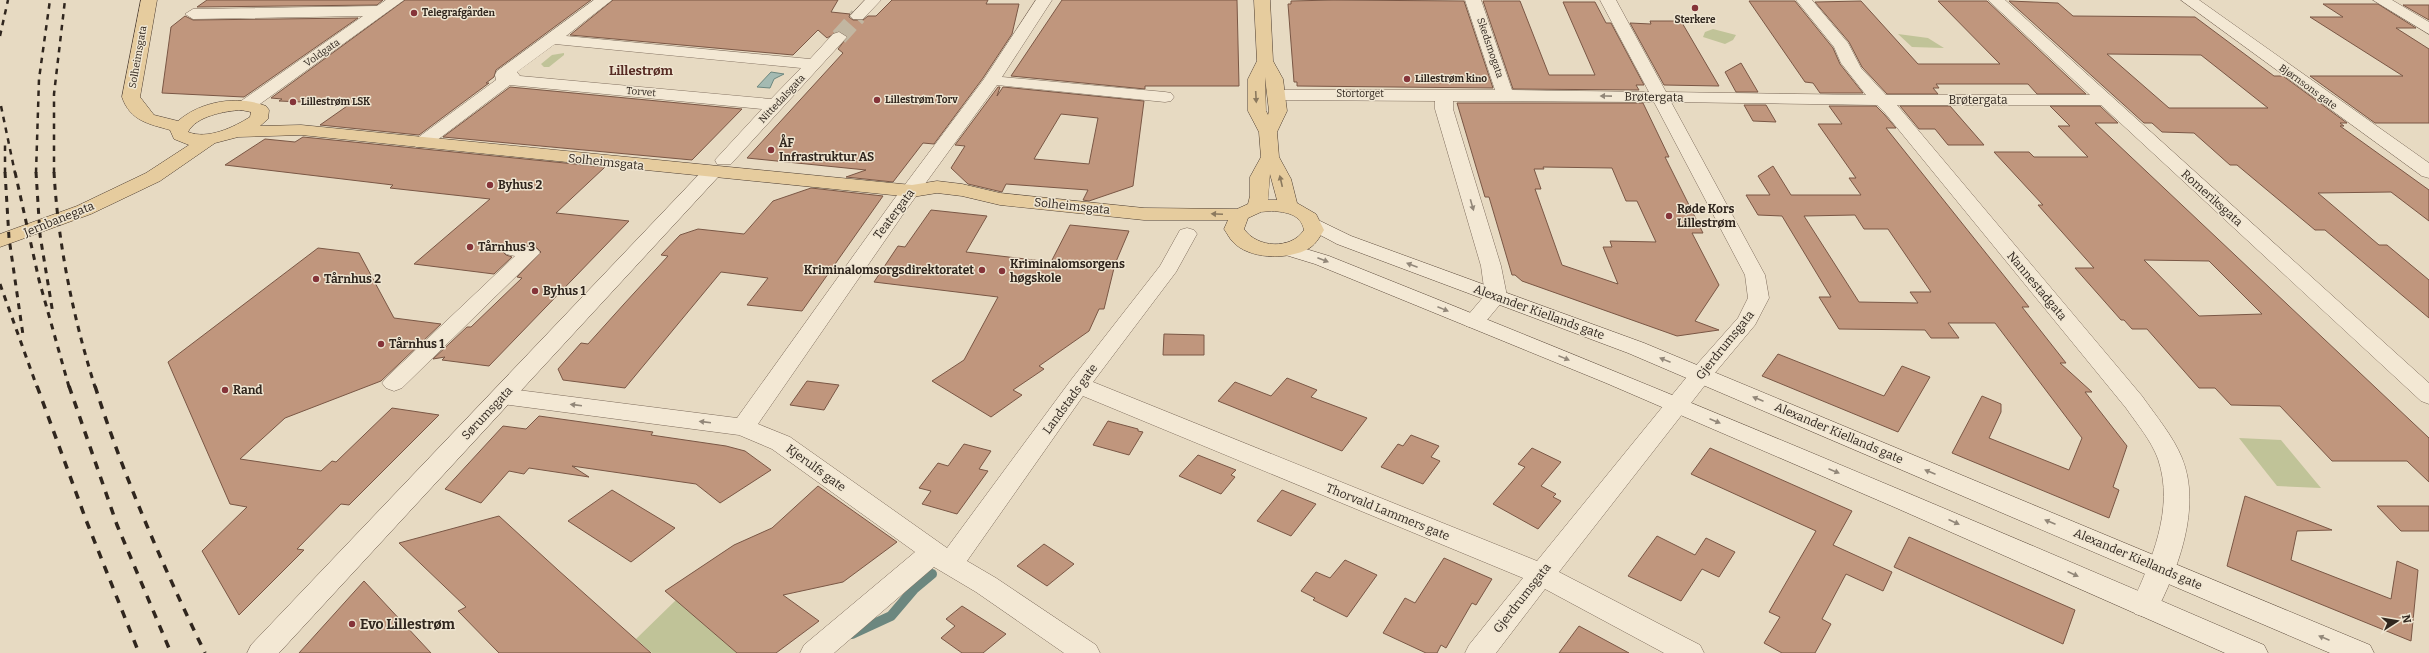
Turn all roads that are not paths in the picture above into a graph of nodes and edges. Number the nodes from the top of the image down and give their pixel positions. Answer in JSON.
{"nodes":[{"id":1,"x":149,"y":0,"type":"edge"},
{"id":2,"x":396,"y":0,"type":"edge"},
{"id":3,"x":604,"y":0,"type":"edge"},
{"id":4,"x":873,"y":0,"type":"edge"},
{"id":5,"x":1044,"y":0,"type":"edge"},
{"id":6,"x":1262,"y":0,"type":"edge"},
{"id":7,"x":1473,"y":0,"type":"edge"},
{"id":8,"x":1608,"y":0,"type":"edge"},
{"id":9,"x":1804,"y":0,"type":"edge"},
{"id":10,"x":1996,"y":0,"type":"edge"},
{"id":11,"x":2188,"y":0,"type":"edge"},
{"id":12,"x":2381,"y":0,"type":"edge"},
{"id":13,"x":381,"y":11,"type":"junction"},
{"id":14,"x":193,"y":14,"type":"dead end"},
{"id":15,"x":858,"y":16,"type":"tunnel mouth"},
{"id":16,"x":2429,"y":29,"type":"edge"},
{"id":17,"x":839,"y":37,"type":"tunnel mouth"},
{"id":18,"x":552,"y":39,"type":"junction"},
{"id":19,"x":1264,"y":62,"type":"junction"},
{"id":20,"x":815,"y":64,"type":"junction"},
{"id":21,"x":508,"y":78,"type":"junction"},
{"id":22,"x":1003,"y":82,"type":"dead end"},
{"id":23,"x":1277,"y":94,"type":"junction"},
{"id":24,"x":1505,"y":95,"type":"junction"},
{"id":25,"x":1444,"y":96,"type":"junction"},
{"id":26,"x":1659,"y":96,"type":"junction"},
{"id":27,"x":1165,"y":97,"type":"dead end"},
{"id":28,"x":1881,"y":100,"type":"junction"},
{"id":29,"x":2105,"y":100,"type":"junction"},
{"id":30,"x":776,"y":105,"type":"junction"},
{"id":31,"x":247,"y":106,"type":"junction"},
{"id":32,"x":142,"y":110,"type":"junction"},
{"id":33,"x":200,"y":114,"type":"junction"},
{"id":34,"x":259,"y":119,"type":"junction"},
{"id":35,"x":301,"y":130,"type":"junction"},
{"id":36,"x":239,"y":132,"type":"junction"},
{"id":37,"x":1268,"y":132,"type":"junction"},
{"id":38,"x":184,"y":133,"type":"junction"},
{"id":39,"x":209,"y":139,"type":"junction"},
{"id":40,"x":422,"y":143,"type":"junction"},
{"id":41,"x":1270,"y":157,"type":"junction"},
{"id":42,"x":718,"y":166,"type":"junction"},
{"id":43,"x":2429,"y":172,"type":"edge"},
{"id":44,"x":912,"y":191,"type":"junction"},
{"id":45,"x":116,"y":194,"type":"junction"},
{"id":46,"x":1288,"y":207,"type":"junction"},
{"id":47,"x":1244,"y":218,"type":"junction"},
{"id":48,"x":1314,"y":224,"type":"junction"},
{"id":49,"x":1187,"y":234,"type":"dead end"},
{"id":50,"x":0,"y":241,"type":"edge"},
{"id":51,"x":1286,"y":249,"type":"junction"},
{"id":52,"x":513,"y":250,"type":"dead end"},
{"id":53,"x":1496,"y":296,"type":"junction"},
{"id":54,"x":1474,"y":321,"type":"junction"},
{"id":55,"x":1701,"y":375,"type":"junction"},
{"id":56,"x":394,"y":384,"type":"dead end"},
{"id":57,"x":1079,"y":385,"type":"junction"},
{"id":58,"x":502,"y":396,"type":"junction"},
{"id":59,"x":2429,"y":396,"type":"edge"},
{"id":60,"x":1679,"y":406,"type":"junction"},
{"id":61,"x":743,"y":427,"type":"junction"},
{"id":62,"x":942,"y":558,"type":"junction"},
{"id":63,"x":2162,"y":569,"type":"junction"},
{"id":64,"x":1540,"y":574,"type":"junction"},
{"id":65,"x":2145,"y":606,"type":"junction"},
{"id":66,"x":261,"y":653,"type":"edge"},
{"id":67,"x":814,"y":653,"type":"edge"},
{"id":68,"x":1086,"y":653,"type":"edge"},
{"id":69,"x":1479,"y":653,"type":"edge"},
{"id":70,"x":1690,"y":653,"type":"edge"},
{"id":71,"x":2254,"y":653,"type":"edge"},
{"id":72,"x":2360,"y":653,"type":"edge"}],
"edges":[{"from":1,"to":32,"type":"main road","name":"Solheimsgata"},
{"from":2,"to":13,"type":"street","name":"Voldgata"},
{"from":3,"to":18,"type":"street"},
{"from":4,"to":15,"type":"street"},
{"from":5,"to":44,"type":"street","name":"Teatergata"},
{"from":6,"to":19,"type":"main road"},
{"from":7,"to":24,"type":"street","name":"Skedsmogata"},
{"from":8,"to":26,"type":"street","name":"Gjerdrumsgata"},
{"from":9,"to":28,"type":"street","name":"Nannestadgata"},
{"from":10,"to":29,"type":"street","name":"Romeriksgata"},
{"from":11,"to":43,"type":"street","name":"Bjørnsons gate"},
{"from":12,"to":16,"type":"street"},
{"from":13,"to":14,"type":"street"},
{"from":13,"to":31,"type":"street","name":"Voldgata"},
{"from":17,"to":20,"type":"street","name":"Nittedalsgata"},
{"from":18,"to":20,"type":"street"},
{"from":18,"to":21,"type":"street"},
{"from":19,"to":23,"type":"main road"},
{"from":19,"to":37,"type":"main road","one_way":true},
{"from":20,"to":30,"type":"street","name":"Nittedalsgata"},
{"from":21,"to":30,"type":"street","name":"Torvet"},
{"from":21,"to":40,"type":"street"},
{"from":22,"to":27,"type":"street"},
{"from":23,"to":25,"type":"street","name":"Stortorget"},
{"from":23,"to":37,"type":"main road"},
{"from":24,"to":25,"type":"street","name":"Brøtergata"},
{"from":26,"to":24,"type":"street","name":"Brøtergata","one_way":true},
{"from":25,"to":53,"type":"street","one_way":true},
{"from":26,"to":28,"type":"street","name":"Brøtergata"},
{"from":26,"to":55,"type":"street","name":"Gjerdrumsgata"},
{"from":28,"to":29,"type":"street","name":"Brøtergata"},
{"from":28,"to":63,"type":"street","name":"Nannestadgata"},
{"from":29,"to":59,"type":"street","name":"Romeriksgata"},
{"from":30,"to":42,"type":"street","name":"Nittedalsgata"},
{"from":31,"to":33,"type":"main road"},
{"from":31,"to":34,"type":"main road"},
{"from":32,"to":33,"type":"main road"},
{"from":32,"to":38,"type":"main road","name":"Solheimsgata"},
{"from":33,"to":38,"type":"main road","name":"Jernbanegata"},
{"from":34,"to":35,"type":"main road","name":"Solheimsgata"},
{"from":34,"to":36,"type":"main road"},
{"from":35,"to":36,"type":"main road","name":"Solheimsgata"},
{"from":35,"to":40,"type":"main road","name":"Solheimsgata"},
{"from":36,"to":39,"type":"main road"},
{"from":37,"to":41,"type":"main road"},
{"from":38,"to":39,"type":"main road","name":"Solheimsgata"},
{"from":38,"to":45,"type":"main road","name":"Jernbanegata"},
{"from":39,"to":45,"type":"main road","name":"Jernbanegata"},
{"from":40,"to":42,"type":"main road","name":"Solheimsgata"},
{"from":46,"to":41,"type":"main road","one_way":true},
{"from":41,"to":47,"type":"main road"},
{"from":42,"to":44,"type":"main road","name":"Solheimsgata"},
{"from":42,"to":58,"type":"street","name":"Sørumsgata"},
{"from":44,"to":47,"type":"main road","name":"Solheimsgata"},
{"from":44,"to":61,"type":"street","name":"Teatergata"},
{"from":45,"to":50,"type":"main road","name":"Jernbanegata"},
{"from":46,"to":47,"type":"main road"},
{"from":46,"to":48,"type":"main road"},
{"from":47,"to":51,"type":"main road"},
{"from":48,"to":51,"type":"main road"},
{"from":53,"to":48,"type":"street","name":"Alexander Kiellands gate","one_way":true},
{"from":49,"to":57,"type":"street","name":"Landstads gate"},
{"from":51,"to":54,"type":"street","one_way":true},
{"from":52,"to":56,"type":"street"},
{"from":53,"to":54,"type":"street"},
{"from":55,"to":53,"type":"street","name":"Alexander Kiellands gate","one_way":true},
{"from":54,"to":60,"type":"street","one_way":true},
{"from":55,"to":60,"type":"street","name":"Gjerdrumsgata"},
{"from":63,"to":55,"type":"street","name":"Alexander Kiellands gate","one_way":true},
{"from":57,"to":62,"type":"street","name":"Landstads gate"},
{"from":57,"to":64,"type":"street","name":"Thorvald Lammers gate"},
{"from":61,"to":58,"type":"street","name":"Kjerulfs gate","one_way":true},
{"from":58,"to":66,"type":"street","name":"Sørumsgata"},
{"from":60,"to":64,"type":"street","name":"Gjerdrumsgata"},
{"from":60,"to":65,"type":"street","one_way":true},
{"from":61,"to":62,"type":"street","name":"Kjerulfs gate"},
{"from":62,"to":67,"type":"street","name":"Landstads gate"},
{"from":62,"to":68,"type":"street","name":"Kjerulfs gate"},
{"from":63,"to":65,"type":"street","name":"Nannestadgata"},
{"from":72,"to":63,"type":"street","name":"Alexander Kiellands gate","one_way":true},
{"from":64,"to":69,"type":"street","name":"Gjerdrumsgata"},
{"from":64,"to":70,"type":"street","name":"Thorvald Lammers gate"},
{"from":65,"to":71,"type":"street"}]}
